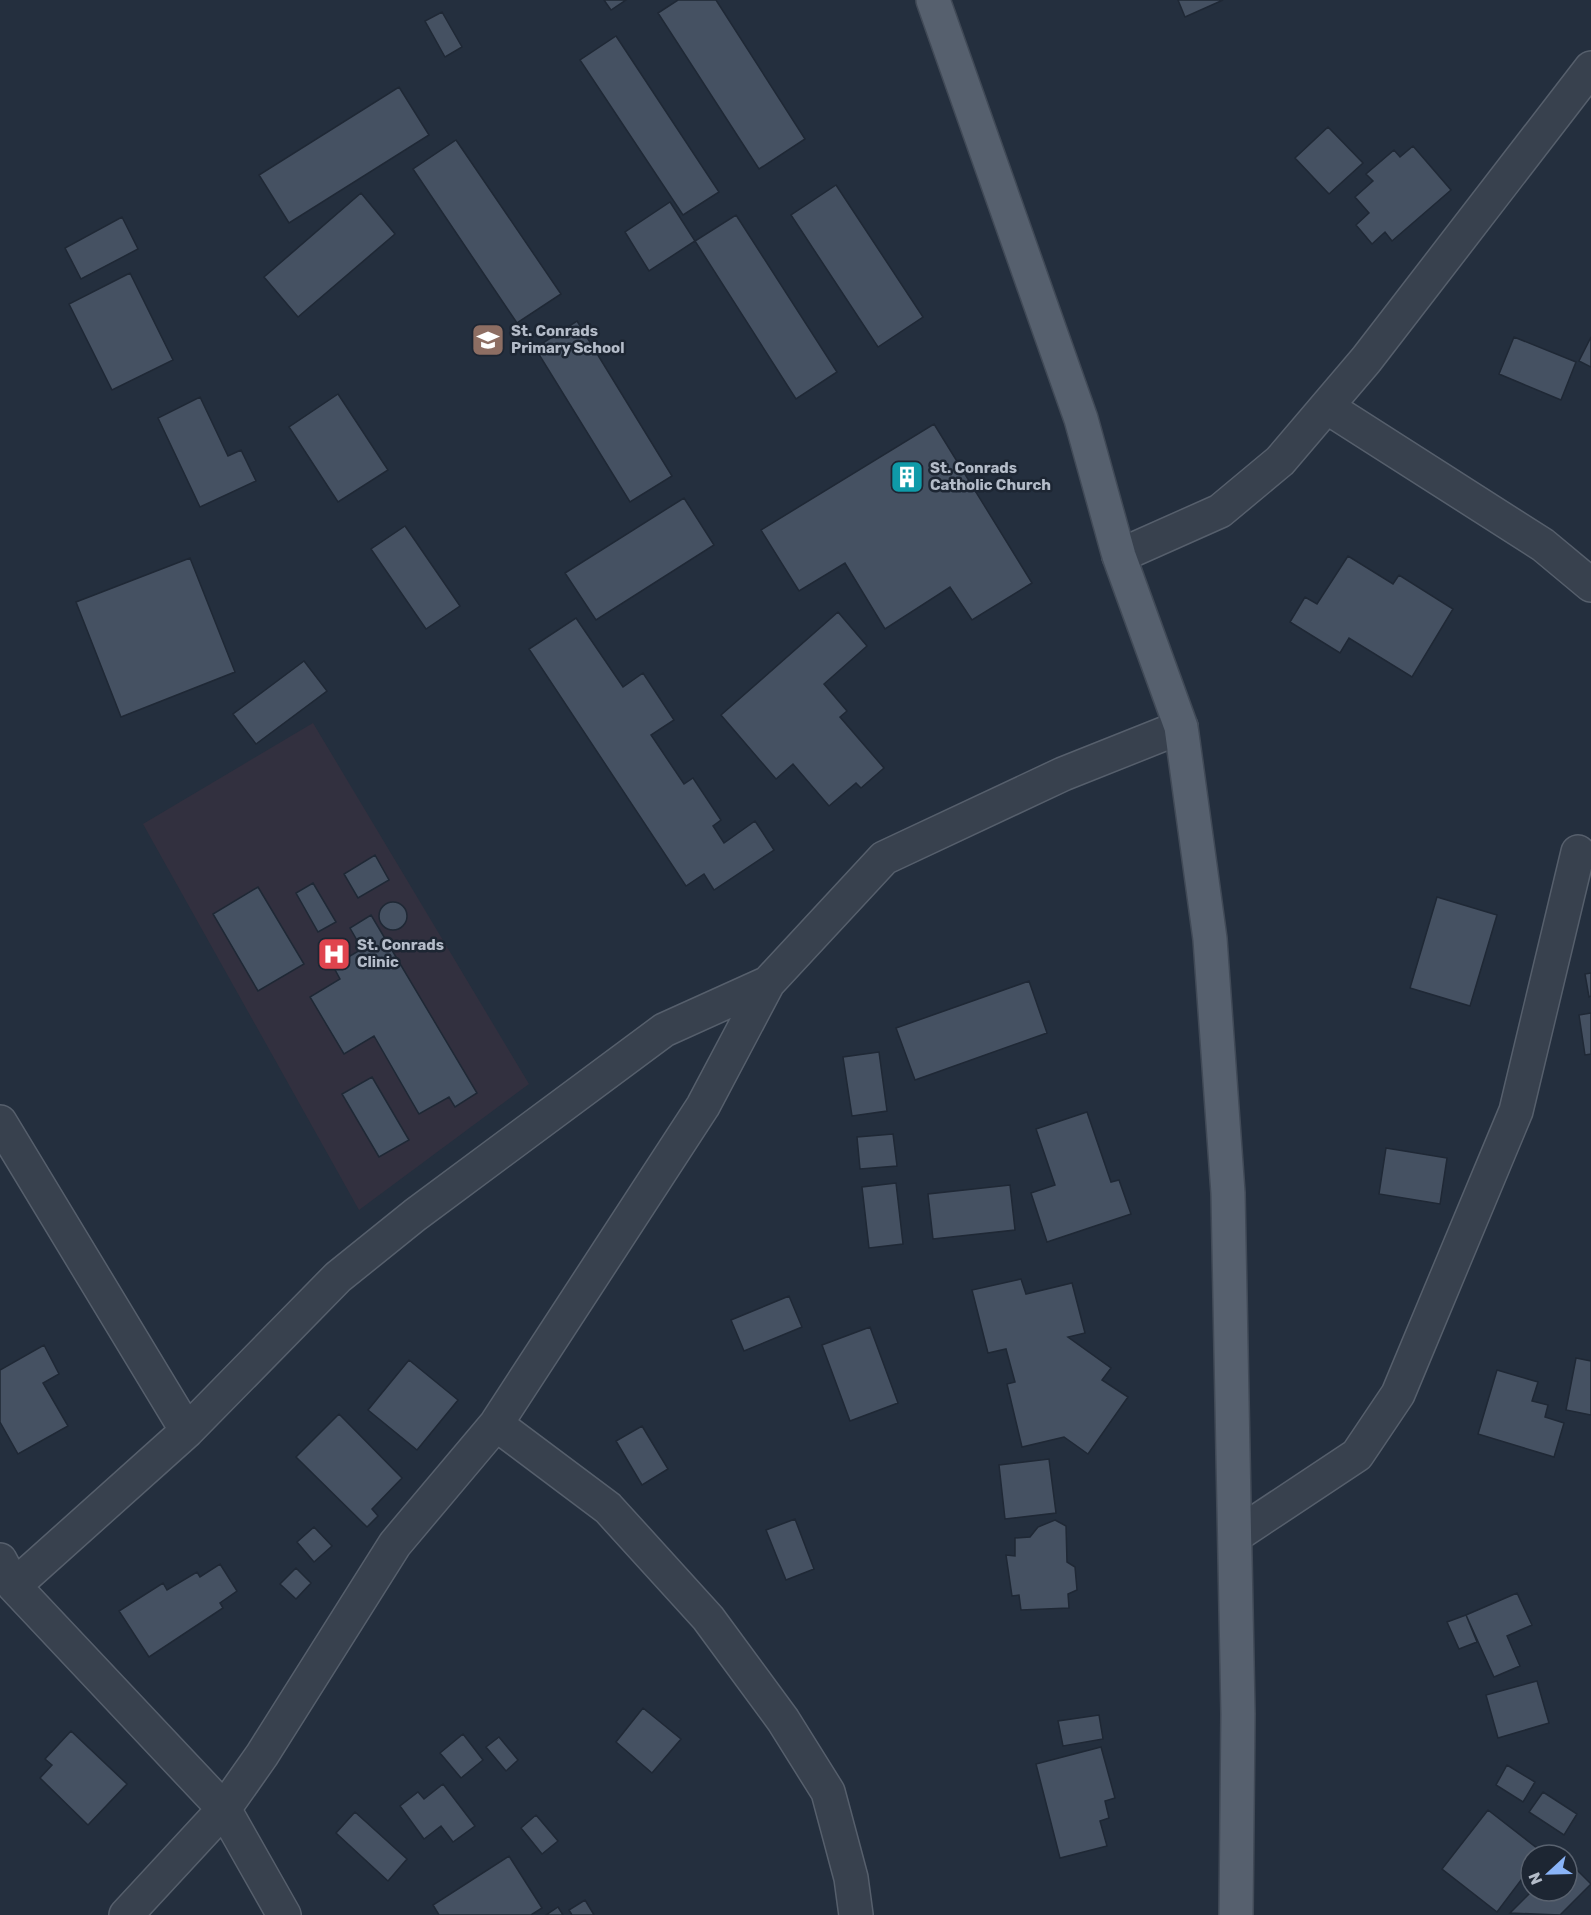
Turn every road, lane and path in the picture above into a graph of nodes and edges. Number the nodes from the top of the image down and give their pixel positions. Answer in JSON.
{"nodes":[{"id":1,"x":933,"y":0,"type":"edge"},
{"id":2,"x":1591,"y":68,"type":"edge"},
{"id":3,"x":1327,"y":407,"type":"junction"},
{"id":4,"x":1119,"y":556,"type":"junction"},
{"id":5,"x":1591,"y":585,"type":"edge"},
{"id":6,"x":1181,"y":727,"type":"junction"},
{"id":7,"x":1578,"y":852,"type":"dead end"},
{"id":8,"x":768,"y":982,"type":"junction"},
{"id":9,"x":0,"y":1122,"type":"edge"},
{"id":10,"x":496,"y":1424,"type":"junction"},
{"id":11,"x":187,"y":1431,"type":"junction"},
{"id":12,"x":1235,"y":1536,"type":"junction"},
{"id":13,"x":7,"y":1573,"type":"edge"},
{"id":14,"x":224,"y":1809,"type":"junction"},
{"id":15,"x":126,"y":1915,"type":"edge"},
{"id":16,"x":284,"y":1915,"type":"edge"},
{"id":17,"x":856,"y":1915,"type":"edge"},
{"id":18,"x":1236,"y":1915,"type":"edge"}],
"edges":[{"from":1,"to":4,"type":"main road"},
{"from":2,"to":3,"type":"street"},
{"from":3,"to":4,"type":"street"},
{"from":3,"to":5,"type":"street"},
{"from":4,"to":6,"type":"main road"},
{"from":6,"to":8,"type":"street"},
{"from":6,"to":12,"type":"main road"},
{"from":7,"to":12,"type":"street"},
{"from":8,"to":10,"type":"street"},
{"from":8,"to":11,"type":"street"},
{"from":9,"to":11,"type":"street"},
{"from":10,"to":14,"type":"street"},
{"from":10,"to":17,"type":"street"},
{"from":11,"to":13,"type":"street"},
{"from":12,"to":18,"type":"main road"},
{"from":13,"to":14,"type":"street"},
{"from":14,"to":15,"type":"street"},
{"from":14,"to":16,"type":"street"}]}
